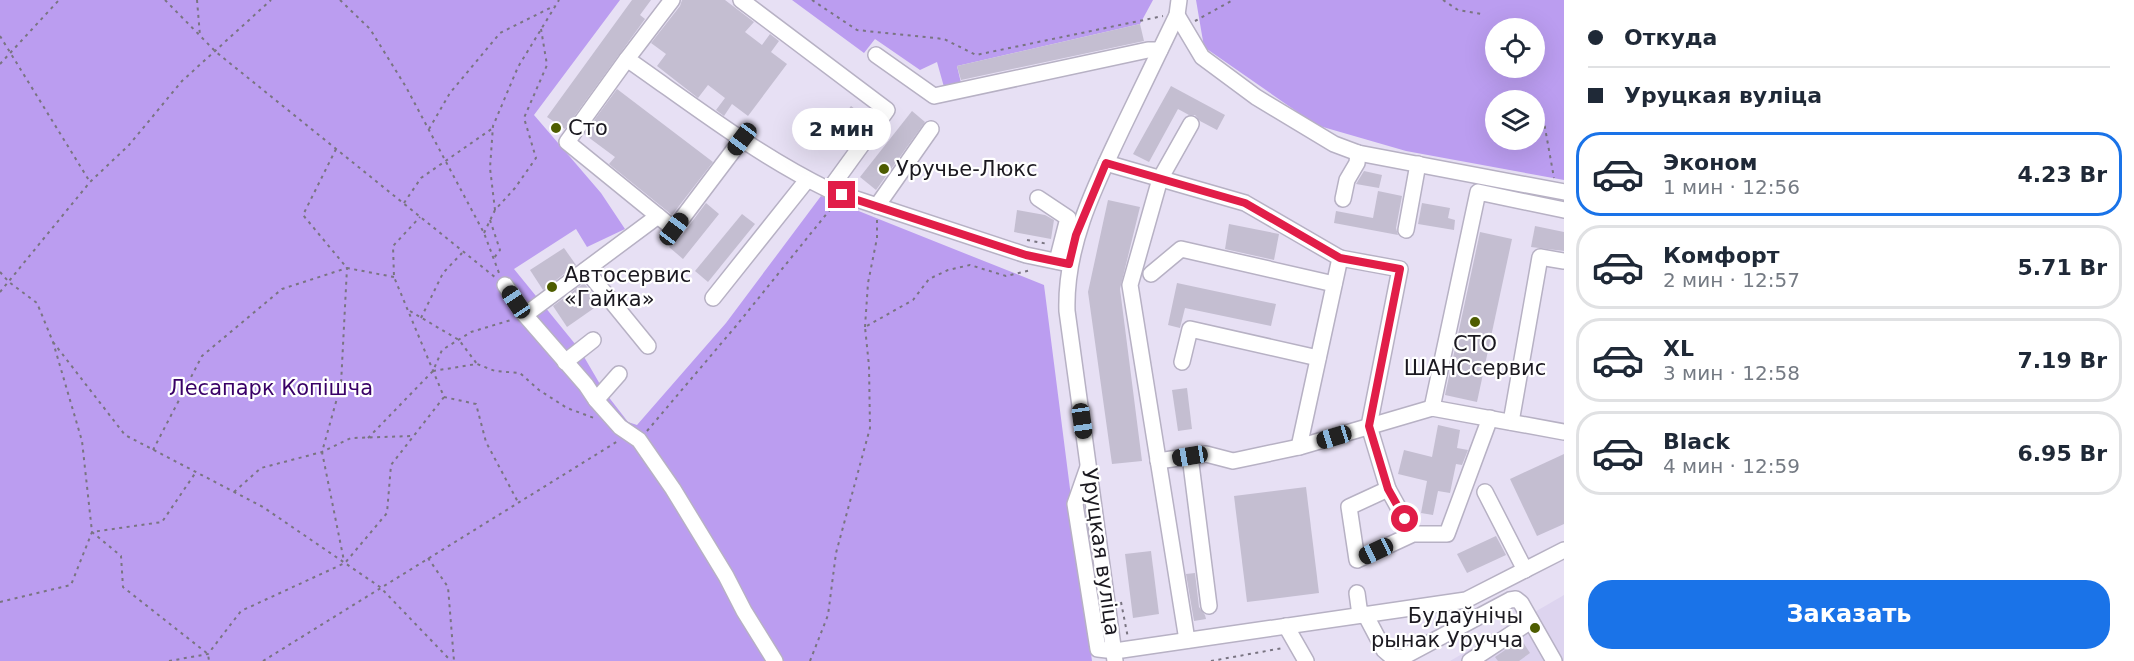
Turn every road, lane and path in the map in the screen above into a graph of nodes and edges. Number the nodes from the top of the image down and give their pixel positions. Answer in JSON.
{"nodes":[{"id":1,"x":59,"y":0,"type":"edge"},
{"id":2,"x":165,"y":0,"type":"edge"},
{"id":3,"x":196,"y":0,"type":"edge"},
{"id":4,"x":271,"y":0,"type":"edge"},
{"id":5,"x":340,"y":0,"type":"edge"},
{"id":6,"x":559,"y":0,"type":"edge"},
{"id":7,"x":672,"y":0,"type":"edge"},
{"id":8,"x":741,"y":0,"type":"edge"},
{"id":9,"x":812,"y":0,"type":"edge"},
{"id":10,"x":1233,"y":0,"type":"edge"},
{"id":11,"x":1443,"y":0,"type":"edge"},
{"id":12,"x":555,"y":6,"type":"junction"},
{"id":13,"x":1180,"y":14,"type":"edge"},
{"id":14,"x":1480,"y":14,"type":"dead end"},
{"id":15,"x":541,"y":29,"type":"junction"},
{"id":16,"x":0,"y":36,"type":"edge"},
{"id":17,"x":200,"y":36,"type":"junction"},
{"id":18,"x":1160,"y":50,"type":"junction"},
{"id":19,"x":216,"y":52,"type":"junction"},
{"id":20,"x":10,"y":53,"type":"junction"},
{"id":21,"x":876,"y":56,"type":"dead end"},
{"id":22,"x":627,"y":59,"type":"junction"},
{"id":23,"x":0,"y":64,"type":"edge"},
{"id":24,"x":1191,"y":124,"type":"dead end"},
{"id":25,"x":1545,"y":126,"type":"edge"},
{"id":26,"x":493,"y":128,"type":"junction"},
{"id":27,"x":429,"y":129,"type":"junction"},
{"id":28,"x":931,"y":129,"type":"dead end"},
{"id":29,"x":742,"y":139,"type":"junction"},
{"id":30,"x":336,"y":149,"type":"junction"},
{"id":31,"x":1358,"y":153,"type":"junction"},
{"id":32,"x":446,"y":162,"type":"junction"},
{"id":33,"x":1106,"y":163,"type":"junction"},
{"id":34,"x":1418,"y":164,"type":"junction"},
{"id":35,"x":1160,"y":178,"type":"junction"},
{"id":36,"x":807,"y":180,"type":"junction"},
{"id":37,"x":90,"y":183,"type":"junction"},
{"id":38,"x":1559,"y":191,"type":"edge"},
{"id":39,"x":836,"y":193,"type":"junction"},
{"id":40,"x":1038,"y":198,"type":"dead end"},
{"id":41,"x":1343,"y":199,"type":"dead end"},
{"id":42,"x":403,"y":203,"type":"junction"},
{"id":43,"x":877,"y":206,"type":"junction"},
{"id":44,"x":495,"y":210,"type":"junction"},
{"id":45,"x":1564,"y":210,"type":"edge"},
{"id":46,"x":658,"y":216,"type":"junction"},
{"id":47,"x":420,"y":217,"type":"junction"},
{"id":48,"x":490,"y":220,"type":"junction"},
{"id":49,"x":1406,"y":230,"type":"dead end"},
{"id":50,"x":484,"y":233,"type":"junction"},
{"id":51,"x":463,"y":252,"type":"junction"},
{"id":52,"x":494,"y":258,"type":"junction"},
{"id":53,"x":1340,"y":258,"type":"junction"},
{"id":54,"x":1057,"y":261,"type":"junction"},
{"id":55,"x":1564,"y":261,"type":"edge"},
{"id":56,"x":347,"y":268,"type":"junction"},
{"id":57,"x":586,"y":270,"type":"junction"},
{"id":58,"x":0,"y":272,"type":"edge"},
{"id":59,"x":1150,"y":274,"type":"dead end"},
{"id":60,"x":394,"y":277,"type":"junction"},
{"id":61,"x":9,"y":282,"type":"junction"},
{"id":62,"x":1334,"y":284,"type":"junction"},
{"id":63,"x":504,"y":285,"type":"junction"},
{"id":64,"x":0,"y":292,"type":"edge"},
{"id":65,"x":713,"y":298,"type":"dead end"},
{"id":66,"x":408,"y":310,"type":"junction"},
{"id":67,"x":525,"y":315,"type":"junction"},
{"id":68,"x":421,"y":318,"type":"junction"},
{"id":69,"x":865,"y":327,"type":"junction"},
{"id":70,"x":459,"y":340,"type":"junction"},
{"id":71,"x":593,"y":340,"type":"dead end"},
{"id":72,"x":53,"y":342,"type":"junction"},
{"id":73,"x":648,"y":346,"type":"dead end"},
{"id":74,"x":1318,"y":358,"type":"junction"},
{"id":75,"x":565,"y":362,"type":"junction"},
{"id":76,"x":1182,"y":362,"type":"dead end"},
{"id":77,"x":477,"y":364,"type":"junction"},
{"id":78,"x":433,"y":370,"type":"junction"},
{"id":79,"x":619,"y":374,"type":"dead end"},
{"id":80,"x":444,"y":398,"type":"junction"},
{"id":81,"x":596,"y":400,"type":"junction"},
{"id":82,"x":1432,"y":408,"type":"junction"},
{"id":83,"x":1490,"y":418,"type":"junction"},
{"id":84,"x":599,"y":420,"type":"dead end"},
{"id":85,"x":1511,"y":422,"type":"junction"},
{"id":86,"x":1369,"y":426,"type":"junction"},
{"id":87,"x":1564,"y":432,"type":"edge"},
{"id":88,"x":414,"y":436,"type":"junction"},
{"id":89,"x":634,"y":437,"type":"junction"},
{"id":90,"x":368,"y":438,"type":"junction"},
{"id":91,"x":1299,"y":447,"type":"junction"},
{"id":92,"x":153,"y":450,"type":"junction"},
{"id":93,"x":321,"y":452,"type":"junction"},
{"id":94,"x":1190,"y":456,"type":"junction"},
{"id":95,"x":1158,"y":461,"type":"junction"},
{"id":96,"x":196,"y":472,"type":"junction"},
{"id":97,"x":1388,"y":489,"type":"junction"},
{"id":98,"x":234,"y":492,"type":"junction"},
{"id":99,"x":1485,"y":492,"type":"dead end"},
{"id":100,"x":519,"y":504,"type":"junction"},
{"id":101,"x":92,"y":532,"type":"junction"},
{"id":102,"x":1413,"y":534,"type":"junction"},
{"id":103,"x":1564,"y":550,"type":"edge"},
{"id":104,"x":428,"y":558,"type":"junction"},
{"id":105,"x":345,"y":563,"type":"junction"},
{"id":106,"x":1525,"y":570,"type":"junction"},
{"id":107,"x":380,"y":587,"type":"junction"},
{"id":108,"x":1357,"y":593,"type":"dead end"},
{"id":109,"x":1120,"y":595,"type":"dead end"},
{"id":110,"x":0,"y":602,"type":"edge"},
{"id":111,"x":1209,"y":606,"type":"dead end"},
{"id":112,"x":1362,"y":615,"type":"junction"},
{"id":113,"x":1531,"y":621,"type":"junction"},
{"id":114,"x":1286,"y":626,"type":"junction"},
{"id":115,"x":1186,"y":640,"type":"junction"},
{"id":116,"x":1297,"y":646,"type":"junction"},
{"id":117,"x":1120,"y":653,"type":"edge"},
{"id":118,"x":208,"y":654,"type":"junction"},
{"id":119,"x":169,"y":661,"type":"edge"},
{"id":120,"x":209,"y":661,"type":"edge"},
{"id":121,"x":263,"y":661,"type":"edge"},
{"id":122,"x":452,"y":661,"type":"edge"},
{"id":123,"x":775,"y":661,"type":"edge"},
{"id":124,"x":810,"y":661,"type":"edge"},
{"id":125,"x":1211,"y":661,"type":"edge"},
{"id":126,"x":1306,"y":661,"type":"edge"},
{"id":127,"x":1470,"y":661,"type":"edge"},
{"id":128,"x":1554,"y":661,"type":"edge"}],
"edges":[{"from":1,"to":20,"type":"path"},
{"from":2,"to":17,"type":"path"},
{"from":3,"to":17,"type":"path"},
{"from":4,"to":19,"type":"path"},
{"from":5,"to":27,"type":"path"},
{"from":6,"to":12,"type":"path"},
{"from":7,"to":22,"type":"street"},
{"from":8,"to":39,"type":"street"},
{"from":9,"to":13,"type":"path"},
{"from":10,"to":13,"type":"path"},
{"from":11,"to":14,"type":"path"},
{"from":12,"to":15,"type":"path"},
{"from":12,"to":27,"type":"path"},
{"from":13,"to":18,"type":"street"},
{"from":13,"to":31,"type":"street"},
{"from":15,"to":26,"type":"path"},
{"from":15,"to":44,"type":"path"},
{"from":16,"to":20,"type":"path"},
{"from":17,"to":19,"type":"path"},
{"from":18,"to":21,"type":"street"},
{"from":18,"to":33,"type":"street"},
{"from":19,"to":30,"type":"path"},
{"from":19,"to":37,"type":"path"},
{"from":20,"to":23,"type":"path"},
{"from":20,"to":37,"type":"path"},
{"from":22,"to":29,"type":"street"},
{"from":22,"to":46,"type":"street"},
{"from":24,"to":35,"type":"street"},
{"from":25,"to":38,"type":"path"},
{"from":26,"to":32,"type":"path"},
{"from":26,"to":44,"type":"path"},
{"from":27,"to":32,"type":"path"},
{"from":28,"to":43,"type":"street"},
{"from":29,"to":36,"type":"street"},
{"from":29,"to":46,"type":"street"},
{"from":30,"to":42,"type":"path"},
{"from":30,"to":56,"type":"path"},
{"from":31,"to":34,"type":"street"},
{"from":31,"to":41,"type":"street"},
{"from":32,"to":42,"type":"path"},
{"from":32,"to":50,"type":"path"},
{"from":33,"to":35,"type":"street"},
{"from":33,"to":54,"type":"street"},
{"from":34,"to":38,"type":"street"},
{"from":34,"to":49,"type":"street"},
{"from":35,"to":53,"type":"street"},
{"from":35,"to":95,"type":"street"},
{"from":36,"to":39,"type":"street"},
{"from":36,"to":65,"type":"street"},
{"from":37,"to":61,"type":"path"},
{"from":39,"to":43,"type":"street"},
{"from":39,"to":89,"type":"path"},
{"from":40,"to":54,"type":"street"},
{"from":42,"to":47,"type":"path"},
{"from":43,"to":54,"type":"street"},
{"from":43,"to":69,"type":"path"},
{"from":44,"to":48,"type":"path"},
{"from":45,"to":82,"type":"street"},
{"from":46,"to":57,"type":"street"},
{"from":47,"to":51,"type":"path"},
{"from":47,"to":60,"type":"path"},
{"from":48,"to":50,"type":"path"},
{"from":48,"to":52,"type":"path"},
{"from":50,"to":52,"type":"path"},
{"from":51,"to":63,"type":"path"},
{"from":51,"to":68,"type":"path"},
{"from":52,"to":63,"type":"path"},
{"from":53,"to":62,"type":"street"},
{"from":53,"to":86,"type":"street"},
{"from":54,"to":69,"type":"path"},
{"from":54,"to":117,"type":"street","name":"Уруцкая вуліца"},
{"from":55,"to":85,"type":"street"},
{"from":56,"to":60,"type":"path"},
{"from":56,"to":92,"type":"path"},
{"from":56,"to":93,"type":"path"},
{"from":57,"to":67,"type":"street"},
{"from":57,"to":73,"type":"street"},
{"from":58,"to":61,"type":"path"},
{"from":59,"to":62,"type":"street"},
{"from":60,"to":66,"type":"path"},
{"from":61,"to":64,"type":"path"},
{"from":61,"to":72,"type":"path"},
{"from":62,"to":74,"type":"street"},
{"from":63,"to":67,"type":"street"},
{"from":66,"to":68,"type":"path"},
{"from":66,"to":78,"type":"path"},
{"from":67,"to":70,"type":"path"},
{"from":67,"to":75,"type":"street"},
{"from":68,"to":70,"type":"path"},
{"from":69,"to":124,"type":"path"},
{"from":70,"to":77,"type":"path"},
{"from":70,"to":78,"type":"path"},
{"from":71,"to":75,"type":"street"},
{"from":72,"to":92,"type":"path"},
{"from":72,"to":101,"type":"path"},
{"from":74,"to":76,"type":"street"},
{"from":74,"to":91,"type":"street"},
{"from":75,"to":81,"type":"street"},
{"from":77,"to":78,"type":"path"},
{"from":77,"to":84,"type":"path"},
{"from":78,"to":80,"type":"path"},
{"from":78,"to":90,"type":"path"},
{"from":79,"to":81,"type":"street"},
{"from":80,"to":88,"type":"path"},
{"from":80,"to":100,"type":"path"},
{"from":81,"to":89,"type":"street"},
{"from":82,"to":83,"type":"street"},
{"from":82,"to":86,"type":"street"},
{"from":83,"to":85,"type":"street"},
{"from":83,"to":102,"type":"street"},
{"from":85,"to":87,"type":"street"},
{"from":86,"to":91,"type":"street"},
{"from":86,"to":97,"type":"street"},
{"from":88,"to":90,"type":"path"},
{"from":88,"to":105,"type":"path"},
{"from":89,"to":100,"type":"path"},
{"from":89,"to":123,"type":"street"},
{"from":90,"to":93,"type":"path"},
{"from":91,"to":94,"type":"street"},
{"from":92,"to":96,"type":"path"},
{"from":93,"to":98,"type":"path"},
{"from":93,"to":105,"type":"path"},
{"from":94,"to":95,"type":"street"},
{"from":94,"to":111,"type":"street"},
{"from":95,"to":115,"type":"street"},
{"from":96,"to":98,"type":"path"},
{"from":96,"to":101,"type":"path"},
{"from":97,"to":102,"type":"street"},
{"from":97,"to":102,"type":"street"},
{"from":98,"to":105,"type":"path"},
{"from":99,"to":106,"type":"street"},
{"from":100,"to":104,"type":"path"},
{"from":101,"to":110,"type":"path"},
{"from":101,"to":118,"type":"path"},
{"from":103,"to":106,"type":"street"},
{"from":104,"to":107,"type":"path"},
{"from":104,"to":122,"type":"path"},
{"from":105,"to":107,"type":"path"},
{"from":105,"to":118,"type":"path"},
{"from":106,"to":112,"type":"street"},
{"from":107,"to":121,"type":"path"},
{"from":107,"to":122,"type":"path"},
{"from":108,"to":112,"type":"street"},
{"from":109,"to":117,"type":"path"},
{"from":112,"to":113,"type":"street"},
{"from":112,"to":114,"type":"street"},
{"from":113,"to":127,"type":"street"},
{"from":113,"to":128,"type":"street"},
{"from":114,"to":115,"type":"street"},
{"from":114,"to":116,"type":"street"},
{"from":115,"to":117,"type":"street"},
{"from":116,"to":125,"type":"path"},
{"from":116,"to":126,"type":"street"},
{"from":118,"to":119,"type":"path"},
{"from":118,"to":120,"type":"path"}]}
